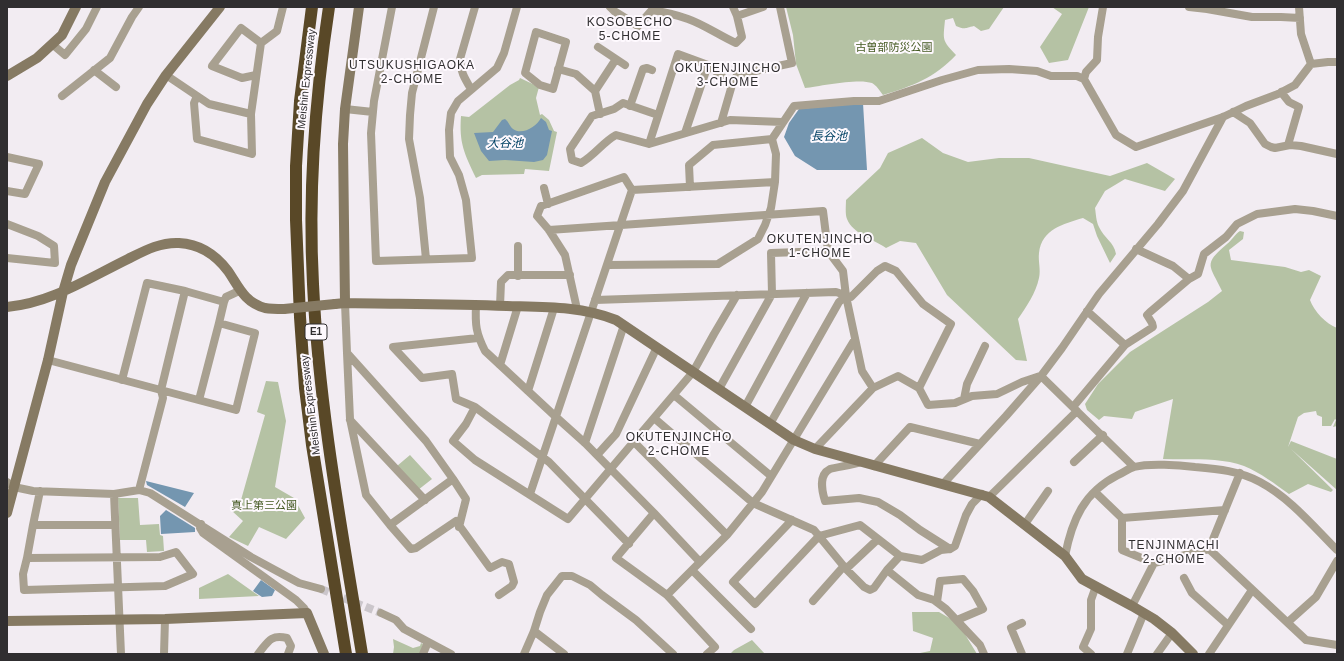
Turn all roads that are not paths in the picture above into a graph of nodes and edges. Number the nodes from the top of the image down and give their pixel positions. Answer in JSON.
{"nodes":[{"id":1,"x":76,"y":7,"type":"edge"},
{"id":2,"x":97,"y":7,"type":"edge"},
{"id":3,"x":140,"y":7,"type":"edge"},
{"id":4,"x":220,"y":7,"type":"edge"},
{"id":5,"x":283,"y":7,"type":"edge"},
{"id":6,"x":306,"y":7,"type":"edge"},
{"id":7,"x":312,"y":7,"type":"edge"},
{"id":8,"x":329,"y":7,"type":"edge"},
{"id":9,"x":336,"y":7,"type":"edge"},
{"id":10,"x":359,"y":7,"type":"edge"},
{"id":11,"x":392,"y":7,"type":"edge"},
{"id":12,"x":434,"y":7,"type":"edge"},
{"id":13,"x":475,"y":7,"type":"edge"},
{"id":14,"x":517,"y":7,"type":"edge"},
{"id":15,"x":610,"y":7,"type":"edge"},
{"id":16,"x":676,"y":7,"type":"edge"},
{"id":17,"x":733,"y":7,"type":"edge"},
{"id":18,"x":763,"y":7,"type":"edge"},
{"id":19,"x":780,"y":7,"type":"edge"},
{"id":20,"x":1103,"y":7,"type":"edge"},
{"id":21,"x":1190,"y":7,"type":"edge"},
{"id":22,"x":1299,"y":7,"type":"edge"},
{"id":23,"x":665,"y":12,"type":"junction"},
{"id":24,"x":737,"y":16,"type":"junction"},
{"id":25,"x":1300,"y":18,"type":"junction"},
{"id":26,"x":261,"y":43,"type":"junction"},
{"id":27,"x":52,"y":44,"type":"junction"},
{"id":28,"x":598,"y":47,"type":"dead end"},
{"id":29,"x":616,"y":59,"type":"junction"},
{"id":30,"x":1337,"y":62,"type":"edge"},
{"id":31,"x":1311,"y":64,"type":"junction"},
{"id":32,"x":625,"y":65,"type":"dead end"},
{"id":33,"x":708,"y":65,"type":"junction"},
{"id":34,"x":558,"y":69,"type":"junction"},
{"id":35,"x":94,"y":70,"type":"junction"},
{"id":36,"x":652,"y":70,"type":"dead end"},
{"id":37,"x":256,"y":74,"type":"junction"},
{"id":38,"x":166,"y":75,"type":"junction"},
{"id":39,"x":7,"y":76,"type":"edge"},
{"id":40,"x":1084,"y":79,"type":"junction"},
{"id":41,"x":732,"y":85,"type":"junction"},
{"id":42,"x":116,"y":87,"type":"dead end"},
{"id":43,"x":471,"y":89,"type":"junction"},
{"id":44,"x":595,"y":91,"type":"junction"},
{"id":45,"x":1281,"y":92,"type":"junction"},
{"id":46,"x":62,"y":96,"type":"dead end"},
{"id":47,"x":197,"y":96,"type":"junction"},
{"id":48,"x":630,"y":106,"type":"junction"},
{"id":49,"x":345,"y":109,"type":"junction"},
{"id":50,"x":373,"y":112,"type":"junction"},
{"id":51,"x":1232,"y":112,"type":"junction"},
{"id":52,"x":251,"y":114,"type":"junction"},
{"id":53,"x":600,"y":114,"type":"junction"},
{"id":54,"x":658,"y":116,"type":"junction"},
{"id":55,"x":1223,"y":117,"type":"junction"},
{"id":56,"x":782,"y":122,"type":"junction"},
{"id":57,"x":721,"y":123,"type":"junction"},
{"id":58,"x":685,"y":133,"type":"junction"},
{"id":59,"x":772,"y":139,"type":"junction"},
{"id":60,"x":649,"y":144,"type":"junction"},
{"id":61,"x":1288,"y":146,"type":"junction"},
{"id":62,"x":1337,"y":154,"type":"edge"},
{"id":63,"x":7,"y":157,"type":"edge"},
{"id":64,"x":775,"y":182,"type":"junction"},
{"id":65,"x":690,"y":187,"type":"junction"},
{"id":66,"x":544,"y":188,"type":"dead end"},
{"id":67,"x":632,"y":190,"type":"junction"},
{"id":68,"x":7,"y":191,"type":"edge"},
{"id":69,"x":548,"y":204,"type":"junction"},
{"id":70,"x":769,"y":214,"type":"junction"},
{"id":71,"x":1337,"y":216,"type":"edge"},
{"id":72,"x":296,"y":220,"type":"junction"},
{"id":73,"x":7,"y":224,"type":"edge"},
{"id":74,"x":621,"y":224,"type":"junction"},
{"id":75,"x":549,"y":230,"type":"junction"},
{"id":76,"x":311,"y":231,"type":"junction"},
{"id":77,"x":518,"y":246,"type":"dead end"},
{"id":78,"x":1136,"y":249,"type":"junction"},
{"id":79,"x":828,"y":251,"type":"junction"},
{"id":80,"x":7,"y":258,"type":"edge"},
{"id":81,"x":426,"y":259,"type":"junction"},
{"id":82,"x":608,"y":265,"type":"junction"},
{"id":83,"x":570,"y":275,"type":"junction"},
{"id":84,"x":518,"y":276,"type":"junction"},
{"id":85,"x":1189,"y":280,"type":"junction"},
{"id":86,"x":185,"y":291,"type":"junction"},
{"id":87,"x":239,"y":291,"type":"junction"},
{"id":88,"x":63,"y":292,"type":"junction"},
{"id":89,"x":807,"y":293,"type":"junction"},
{"id":90,"x":772,"y":294,"type":"junction"},
{"id":91,"x":737,"y":295,"type":"junction"},
{"id":92,"x":846,"y":296,"type":"junction"},
{"id":93,"x":595,"y":300,"type":"junction"},
{"id":94,"x":224,"y":302,"type":"junction"},
{"id":95,"x":345,"y":303,"type":"junction"},
{"id":96,"x":476,"y":305,"type":"junction"},
{"id":97,"x":500,"y":306,"type":"junction"},
{"id":98,"x":518,"y":306,"type":"junction"},
{"id":99,"x":7,"y":307,"type":"edge"},
{"id":100,"x":554,"y":308,"type":"junction"},
{"id":101,"x":577,"y":309,"type":"junction"},
{"id":102,"x":1087,"y":311,"type":"junction"},
{"id":103,"x":591,"y":312,"type":"junction"},
{"id":104,"x":219,"y":323,"type":"junction"},
{"id":105,"x":624,"y":325,"type":"junction"},
{"id":106,"x":478,"y":338,"type":"junction"},
{"id":107,"x":855,"y":339,"type":"junction"},
{"id":108,"x":1125,"y":345,"type":"junction"},
{"id":109,"x":985,"y":346,"type":"dead end"},
{"id":110,"x":657,"y":347,"type":"junction"},
{"id":111,"x":347,"y":353,"type":"junction"},
{"id":112,"x":48,"y":360,"type":"junction"},
{"id":113,"x":500,"y":365,"type":"junction"},
{"id":114,"x":693,"y":372,"type":"junction"},
{"id":115,"x":1041,"y":376,"type":"junction"},
{"id":116,"x":122,"y":380,"type":"junction"},
{"id":117,"x":873,"y":388,"type":"junction"},
{"id":118,"x":919,"y":388,"type":"junction"},
{"id":119,"x":719,"y":389,"type":"junction"},
{"id":120,"x":161,"y":390,"type":"junction"},
{"id":121,"x":528,"y":391,"type":"junction"},
{"id":122,"x":674,"y":395,"type":"junction"},
{"id":123,"x":964,"y":399,"type":"junction"},
{"id":124,"x":199,"y":400,"type":"junction"},
{"id":125,"x":475,"y":407,"type":"junction"},
{"id":126,"x":745,"y":407,"type":"junction"},
{"id":127,"x":1075,"y":409,"type":"junction"},
{"id":128,"x":556,"y":418,"type":"junction"},
{"id":129,"x":654,"y":418,"type":"junction"},
{"id":130,"x":350,"y":419,"type":"junction"},
{"id":131,"x":770,"y":424,"type":"junction"},
{"id":132,"x":1103,"y":435,"type":"junction"},
{"id":133,"x":794,"y":440,"type":"junction"},
{"id":134,"x":634,"y":442,"type":"junction"},
{"id":135,"x":585,"y":443,"type":"junction"},
{"id":136,"x":980,"y":444,"type":"junction"},
{"id":137,"x":815,"y":449,"type":"junction"},
{"id":138,"x":598,"y":455,"type":"junction"},
{"id":139,"x":542,"y":458,"type":"junction"},
{"id":140,"x":861,"y":462,"type":"junction"},
{"id":141,"x":1074,"y":462,"type":"dead end"},
{"id":142,"x":874,"y":466,"type":"junction"},
{"id":143,"x":1134,"y":467,"type":"junction"},
{"id":144,"x":611,"y":469,"type":"junction"},
{"id":145,"x":1240,"y":473,"type":"junction"},
{"id":146,"x":771,"y":476,"type":"junction"},
{"id":147,"x":453,"y":479,"type":"junction"},
{"id":148,"x":11,"y":484,"type":"edge"},
{"id":149,"x":942,"y":484,"type":"junction"},
{"id":150,"x":139,"y":490,"type":"junction"},
{"id":151,"x":40,"y":491,"type":"junction"},
{"id":152,"x":1048,"y":491,"type":"dead end"},
{"id":153,"x":1095,"y":492,"type":"junction"},
{"id":154,"x":114,"y":494,"type":"junction"},
{"id":155,"x":530,"y":494,"type":"junction"},
{"id":156,"x":985,"y":495,"type":"junction"},
{"id":157,"x":585,"y":499,"type":"junction"},
{"id":158,"x":425,"y":500,"type":"junction"},
{"id":159,"x":754,"y":503,"type":"junction"},
{"id":160,"x":1225,"y":510,"type":"junction"},
{"id":161,"x":7,"y":513,"type":"edge"},
{"id":162,"x":654,"y":513,"type":"junction"},
{"id":163,"x":1122,"y":518,"type":"junction"},
{"id":164,"x":792,"y":520,"type":"junction"},
{"id":165,"x":33,"y":524,"type":"junction"},
{"id":166,"x":201,"y":524,"type":"junction"},
{"id":167,"x":1025,"y":524,"type":"junction"},
{"id":168,"x":115,"y":525,"type":"junction"},
{"id":169,"x":390,"y":525,"type":"junction"},
{"id":170,"x":459,"y":527,"type":"junction"},
{"id":171,"x":727,"y":535,"type":"junction"},
{"id":172,"x":820,"y":536,"type":"junction"},
{"id":173,"x":878,"y":539,"type":"junction"},
{"id":174,"x":628,"y":544,"type":"junction"},
{"id":175,"x":950,"y":549,"type":"junction"},
{"id":176,"x":1208,"y":549,"type":"junction"},
{"id":177,"x":1337,"y":550,"type":"edge"},
{"id":178,"x":900,"y":556,"type":"junction"},
{"id":179,"x":1065,"y":556,"type":"junction"},
{"id":180,"x":117,"y":557,"type":"junction"},
{"id":181,"x":27,"y":558,"type":"junction"},
{"id":182,"x":1337,"y":561,"type":"edge"},
{"id":183,"x":700,"y":562,"type":"junction"},
{"id":184,"x":1154,"y":563,"type":"junction"},
{"id":185,"x":845,"y":568,"type":"junction"},
{"id":186,"x":692,"y":570,"type":"junction"},
{"id":187,"x":888,"y":570,"type":"junction"},
{"id":188,"x":1184,"y":578,"type":"dead end"},
{"id":189,"x":1096,"y":586,"type":"junction"},
{"id":190,"x":118,"y":587,"type":"junction"},
{"id":191,"x":321,"y":589,"type":"tunnel mouth"},
{"id":192,"x":1252,"y":590,"type":"junction"},
{"id":193,"x":499,"y":595,"type":"dead end"},
{"id":194,"x":667,"y":595,"type":"junction"},
{"id":195,"x":813,"y":601,"type":"dead end"},
{"id":196,"x":937,"y":602,"type":"junction"},
{"id":197,"x":1132,"y":606,"type":"junction"},
{"id":198,"x":382,"y":612,"type":"tunnel mouth"},
{"id":199,"x":307,"y":613,"type":"junction"},
{"id":200,"x":1144,"y":613,"type":"junction"},
{"id":201,"x":120,"y":619,"type":"junction"},
{"id":202,"x":165,"y":619,"type":"junction"},
{"id":203,"x":957,"y":620,"type":"junction"},
{"id":204,"x":7,"y":621,"type":"edge"},
{"id":205,"x":1022,"y":622,"type":"dead end"},
{"id":206,"x":1288,"y":622,"type":"junction"},
{"id":207,"x":1228,"y":625,"type":"junction"},
{"id":208,"x":751,"y":629,"type":"dead end"},
{"id":209,"x":534,"y":631,"type":"junction"},
{"id":210,"x":1172,"y":633,"type":"junction"},
{"id":211,"x":428,"y":642,"type":"junction"},
{"id":212,"x":1337,"y":645,"type":"edge"},
{"id":213,"x":121,"y":654,"type":"edge"},
{"id":214,"x":164,"y":654,"type":"edge"},
{"id":215,"x":258,"y":654,"type":"edge"},
{"id":216,"x":288,"y":654,"type":"edge"},
{"id":217,"x":324,"y":654,"type":"edge"},
{"id":218,"x":346,"y":654,"type":"edge"},
{"id":219,"x":362,"y":654,"type":"edge"},
{"id":220,"x":423,"y":654,"type":"edge"},
{"id":221,"x":451,"y":654,"type":"edge"},
{"id":222,"x":524,"y":654,"type":"edge"},
{"id":223,"x":564,"y":654,"type":"edge"},
{"id":224,"x":673,"y":654,"type":"edge"},
{"id":225,"x":707,"y":654,"type":"edge"},
{"id":226,"x":984,"y":654,"type":"edge"},
{"id":227,"x":1022,"y":654,"type":"edge"},
{"id":228,"x":1091,"y":654,"type":"edge"},
{"id":229,"x":1127,"y":654,"type":"edge"},
{"id":230,"x":1157,"y":654,"type":"edge"},
{"id":231,"x":1194,"y":654,"type":"edge"},
{"id":232,"x":1209,"y":654,"type":"edge"}],
"edges":[{"from":1,"to":27,"type":"street"},
{"from":2,"to":27,"type":"street"},
{"from":3,"to":35,"type":"street"},
{"from":4,"to":38,"type":"street"},
{"from":5,"to":26,"type":"street"},
{"from":6,"to":72,"type":"highway"},
{"from":7,"to":72,"type":"highway","name":"Meishin Expressway","number":"E1"},
{"from":8,"to":76,"type":"highway","name":"Meishin Expressway","number":"E1"},
{"from":9,"to":76,"type":"highway"},
{"from":10,"to":49,"type":"street"},
{"from":11,"to":50,"type":"street"},
{"from":12,"to":81,"type":"street"},
{"from":13,"to":43,"type":"street"},
{"from":14,"to":43,"type":"street"},
{"from":15,"to":23,"type":"street"},
{"from":16,"to":23,"type":"street"},
{"from":17,"to":24,"type":"street"},
{"from":18,"to":24,"type":"street"},
{"from":19,"to":41,"type":"street"},
{"from":20,"to":40,"type":"street"},
{"from":21,"to":25,"type":"street"},
{"from":22,"to":25,"type":"street"},
{"from":23,"to":24,"type":"street"},
{"from":25,"to":31,"type":"street"},
{"from":26,"to":37,"type":"street"},
{"from":26,"to":37,"type":"street"},
{"from":27,"to":39,"type":"street"},
{"from":28,"to":29,"type":"street"},
{"from":29,"to":32,"type":"street"},
{"from":29,"to":44,"type":"street"},
{"from":30,"to":31,"type":"street"},
{"from":31,"to":45,"type":"street"},
{"from":33,"to":41,"type":"street"},
{"from":33,"to":54,"type":"street"},
{"from":33,"to":58,"type":"street"},
{"from":34,"to":34,"type":"street"},
{"from":34,"to":44,"type":"street"},
{"from":35,"to":42,"type":"street"},
{"from":35,"to":46,"type":"street"},
{"from":36,"to":48,"type":"street"},
{"from":37,"to":52,"type":"street"},
{"from":38,"to":47,"type":"street"},
{"from":38,"to":88,"type":"street"},
{"from":40,"to":55,"type":"street"},
{"from":40,"to":56,"type":"street"},
{"from":41,"to":57,"type":"street"},
{"from":43,"to":81,"type":"street"},
{"from":44,"to":53,"type":"street"},
{"from":45,"to":51,"type":"street"},
{"from":45,"to":61,"type":"street"},
{"from":47,"to":52,"type":"street"},
{"from":47,"to":52,"type":"street"},
{"from":48,"to":53,"type":"street"},
{"from":48,"to":54,"type":"street"},
{"from":49,"to":50,"type":"street"},
{"from":49,"to":95,"type":"street"},
{"from":50,"to":81,"type":"street"},
{"from":51,"to":55,"type":"street"},
{"from":51,"to":61,"type":"street"},
{"from":53,"to":60,"type":"street"},
{"from":54,"to":60,"type":"street"},
{"from":55,"to":78,"type":"street"},
{"from":56,"to":57,"type":"street"},
{"from":56,"to":59,"type":"street"},
{"from":57,"to":58,"type":"street"},
{"from":58,"to":60,"type":"street"},
{"from":59,"to":64,"type":"street"},
{"from":59,"to":65,"type":"street"},
{"from":61,"to":62,"type":"street"},
{"from":63,"to":68,"type":"street"},
{"from":64,"to":65,"type":"street"},
{"from":64,"to":70,"type":"street"},
{"from":65,"to":67,"type":"street"},
{"from":66,"to":69,"type":"street"},
{"from":67,"to":69,"type":"street"},
{"from":67,"to":74,"type":"street"},
{"from":69,"to":75,"type":"street"},
{"from":70,"to":74,"type":"street"},
{"from":70,"to":79,"type":"street"},
{"from":70,"to":82,"type":"street"},
{"from":71,"to":85,"type":"street"},
{"from":72,"to":218,"type":"highway","name":"Meishin Expressway","number":"E1"},
{"from":73,"to":80,"type":"street"},
{"from":74,"to":75,"type":"street"},
{"from":74,"to":82,"type":"street"},
{"from":75,"to":83,"type":"street"},
{"from":76,"to":219,"type":"highway","name":"Meishin Expressway","number":"E1"},
{"from":77,"to":84,"type":"street"},
{"from":78,"to":85,"type":"street"},
{"from":78,"to":102,"type":"street"},
{"from":79,"to":90,"type":"street"},
{"from":79,"to":92,"type":"street"},
{"from":82,"to":93,"type":"street"},
{"from":83,"to":84,"type":"street"},
{"from":83,"to":101,"type":"street"},
{"from":84,"to":97,"type":"street"},
{"from":85,"to":108,"type":"street"},
{"from":86,"to":94,"type":"street"},
{"from":86,"to":116,"type":"street"},
{"from":86,"to":120,"type":"street"},
{"from":87,"to":88,"type":"street"},
{"from":87,"to":94,"type":"street"},
{"from":87,"to":95,"type":"street","bridge":true},
{"from":88,"to":99,"type":"street"},
{"from":88,"to":112,"type":"street"},
{"from":89,"to":90,"type":"street"},
{"from":89,"to":92,"type":"street"},
{"from":89,"to":126,"type":"street"},
{"from":90,"to":91,"type":"street"},
{"from":90,"to":119,"type":"street"},
{"from":91,"to":93,"type":"street"},
{"from":91,"to":114,"type":"street"},
{"from":92,"to":107,"type":"street"},
{"from":92,"to":118,"type":"street"},
{"from":92,"to":131,"type":"street"},
{"from":93,"to":103,"type":"street"},
{"from":94,"to":104,"type":"street"},
{"from":95,"to":96,"type":"street"},
{"from":95,"to":111,"type":"street"},
{"from":96,"to":97,"type":"street"},
{"from":96,"to":106,"type":"street"},
{"from":97,"to":98,"type":"street"},
{"from":98,"to":100,"type":"street"},
{"from":98,"to":113,"type":"street"},
{"from":100,"to":101,"type":"street"},
{"from":100,"to":121,"type":"street"},
{"from":101,"to":103,"type":"street"},
{"from":102,"to":108,"type":"street"},
{"from":102,"to":115,"type":"street"},
{"from":103,"to":105,"type":"street"},
{"from":103,"to":128,"type":"street"},
{"from":104,"to":124,"type":"street"},
{"from":104,"to":124,"type":"street"},
{"from":105,"to":110,"type":"street"},
{"from":105,"to":135,"type":"street"},
{"from":106,"to":113,"type":"street"},
{"from":106,"to":125,"type":"street"},
{"from":107,"to":117,"type":"street"},
{"from":107,"to":133,"type":"street"},
{"from":108,"to":127,"type":"street"},
{"from":109,"to":123,"type":"street"},
{"from":110,"to":114,"type":"street"},
{"from":110,"to":138,"type":"street"},
{"from":111,"to":130,"type":"street"},
{"from":111,"to":147,"type":"street"},
{"from":112,"to":116,"type":"street"},
{"from":112,"to":148,"type":"street"},
{"from":113,"to":121,"type":"street"},
{"from":114,"to":119,"type":"street"},
{"from":114,"to":122,"type":"street"},
{"from":115,"to":123,"type":"street"},
{"from":115,"to":127,"type":"street"},
{"from":115,"to":136,"type":"street"},
{"from":116,"to":120,"type":"street"},
{"from":117,"to":118,"type":"street"},
{"from":117,"to":137,"type":"street"},
{"from":118,"to":123,"type":"street"},
{"from":119,"to":126,"type":"street"},
{"from":120,"to":124,"type":"street"},
{"from":120,"to":150,"type":"street"},
{"from":121,"to":128,"type":"street"},
{"from":122,"to":129,"type":"street"},
{"from":122,"to":146,"type":"street"},
{"from":125,"to":139,"type":"street"},
{"from":125,"to":155,"type":"street"},
{"from":126,"to":131,"type":"street"},
{"from":127,"to":132,"type":"street"},
{"from":127,"to":156,"type":"street"},
{"from":128,"to":135,"type":"street"},
{"from":128,"to":139,"type":"street"},
{"from":129,"to":134,"type":"street"},
{"from":129,"to":159,"type":"street"},
{"from":130,"to":158,"type":"street"},
{"from":130,"to":169,"type":"street"},
{"from":131,"to":133,"type":"street"},
{"from":132,"to":141,"type":"street"},
{"from":132,"to":143,"type":"street"},
{"from":133,"to":137,"type":"street"},
{"from":133,"to":146,"type":"street"},
{"from":134,"to":144,"type":"street"},
{"from":134,"to":171,"type":"street"},
{"from":135,"to":138,"type":"street"},
{"from":136,"to":142,"type":"street"},
{"from":136,"to":149,"type":"street"},
{"from":137,"to":140,"type":"street"},
{"from":138,"to":144,"type":"street"},
{"from":139,"to":155,"type":"street"},
{"from":139,"to":157,"type":"street"},
{"from":140,"to":142,"type":"street"},
{"from":140,"to":175,"type":"street"},
{"from":142,"to":149,"type":"street"},
{"from":143,"to":145,"type":"street"},
{"from":143,"to":153,"type":"street"},
{"from":144,"to":157,"type":"street"},
{"from":144,"to":162,"type":"street"},
{"from":145,"to":160,"type":"street"},
{"from":145,"to":177,"type":"street"},
{"from":146,"to":159,"type":"street"},
{"from":147,"to":158,"type":"street"},
{"from":147,"to":170,"type":"street"},
{"from":148,"to":151,"type":"street"},
{"from":148,"to":161,"type":"street"},
{"from":149,"to":156,"type":"street"},
{"from":150,"to":154,"type":"street"},
{"from":150,"to":166,"type":"street"},
{"from":151,"to":154,"type":"street"},
{"from":151,"to":165,"type":"street"},
{"from":152,"to":167,"type":"street"},
{"from":153,"to":163,"type":"street"},
{"from":153,"to":179,"type":"street"},
{"from":154,"to":168,"type":"street"},
{"from":155,"to":157,"type":"street"},
{"from":156,"to":167,"type":"street"},
{"from":156,"to":175,"type":"street"},
{"from":157,"to":174,"type":"street"},
{"from":158,"to":169,"type":"street"},
{"from":159,"to":164,"type":"street"},
{"from":159,"to":171,"type":"street"},
{"from":160,"to":163,"type":"street"},
{"from":160,"to":176,"type":"street"},
{"from":162,"to":174,"type":"street"},
{"from":162,"to":183,"type":"street"},
{"from":163,"to":184,"type":"street"},
{"from":164,"to":172,"type":"street"},
{"from":164,"to":172,"type":"street"},
{"from":165,"to":168,"type":"street"},
{"from":165,"to":181,"type":"street"},
{"from":166,"to":191,"type":"street"},
{"from":166,"to":199,"type":"street"},
{"from":167,"to":179,"type":"street"},
{"from":168,"to":180,"type":"street"},
{"from":169,"to":170,"type":"street"},
{"from":170,"to":193,"type":"street"},
{"from":171,"to":183,"type":"street"},
{"from":172,"to":173,"type":"street"},
{"from":172,"to":185,"type":"street"},
{"from":173,"to":178,"type":"street"},
{"from":173,"to":185,"type":"street"},
{"from":174,"to":194,"type":"street"},
{"from":175,"to":178,"type":"street"},
{"from":176,"to":184,"type":"street"},
{"from":176,"to":192,"type":"street"},
{"from":178,"to":187,"type":"street"},
{"from":179,"to":189,"type":"street"},
{"from":180,"to":181,"type":"street"},
{"from":180,"to":190,"type":"street"},
{"from":180,"to":190,"type":"street"},
{"from":181,"to":190,"type":"street"},
{"from":182,"to":206,"type":"street"},
{"from":183,"to":186,"type":"street"},
{"from":184,"to":197,"type":"street"},
{"from":185,"to":187,"type":"street"},
{"from":185,"to":195,"type":"street"},
{"from":186,"to":194,"type":"street"},
{"from":186,"to":208,"type":"street"},
{"from":187,"to":196,"type":"street"},
{"from":188,"to":207,"type":"street"},
{"from":189,"to":197,"type":"street"},
{"from":189,"to":228,"type":"street"},
{"from":190,"to":201,"type":"street"},
{"from":192,"to":206,"type":"street"},
{"from":192,"to":207,"type":"street"},
{"from":194,"to":225,"type":"street"},
{"from":196,"to":203,"type":"street"},
{"from":196,"to":203,"type":"street"},
{"from":197,"to":200,"type":"street"},
{"from":198,"to":211,"type":"street"},
{"from":199,"to":202,"type":"street"},
{"from":199,"to":217,"type":"street"},
{"from":200,"to":210,"type":"street"},
{"from":200,"to":229,"type":"street"},
{"from":201,"to":202,"type":"street"},
{"from":201,"to":204,"type":"street"},
{"from":201,"to":213,"type":"street"},
{"from":202,"to":214,"type":"street"},
{"from":203,"to":226,"type":"street"},
{"from":205,"to":227,"type":"street"},
{"from":206,"to":212,"type":"street"},
{"from":207,"to":232,"type":"street"},
{"from":209,"to":222,"type":"street"},
{"from":209,"to":223,"type":"street"},
{"from":209,"to":224,"type":"street"},
{"from":210,"to":230,"type":"street"},
{"from":210,"to":231,"type":"street"},
{"from":211,"to":220,"type":"street"},
{"from":211,"to":221,"type":"street"},
{"from":215,"to":216,"type":"street"}]}
